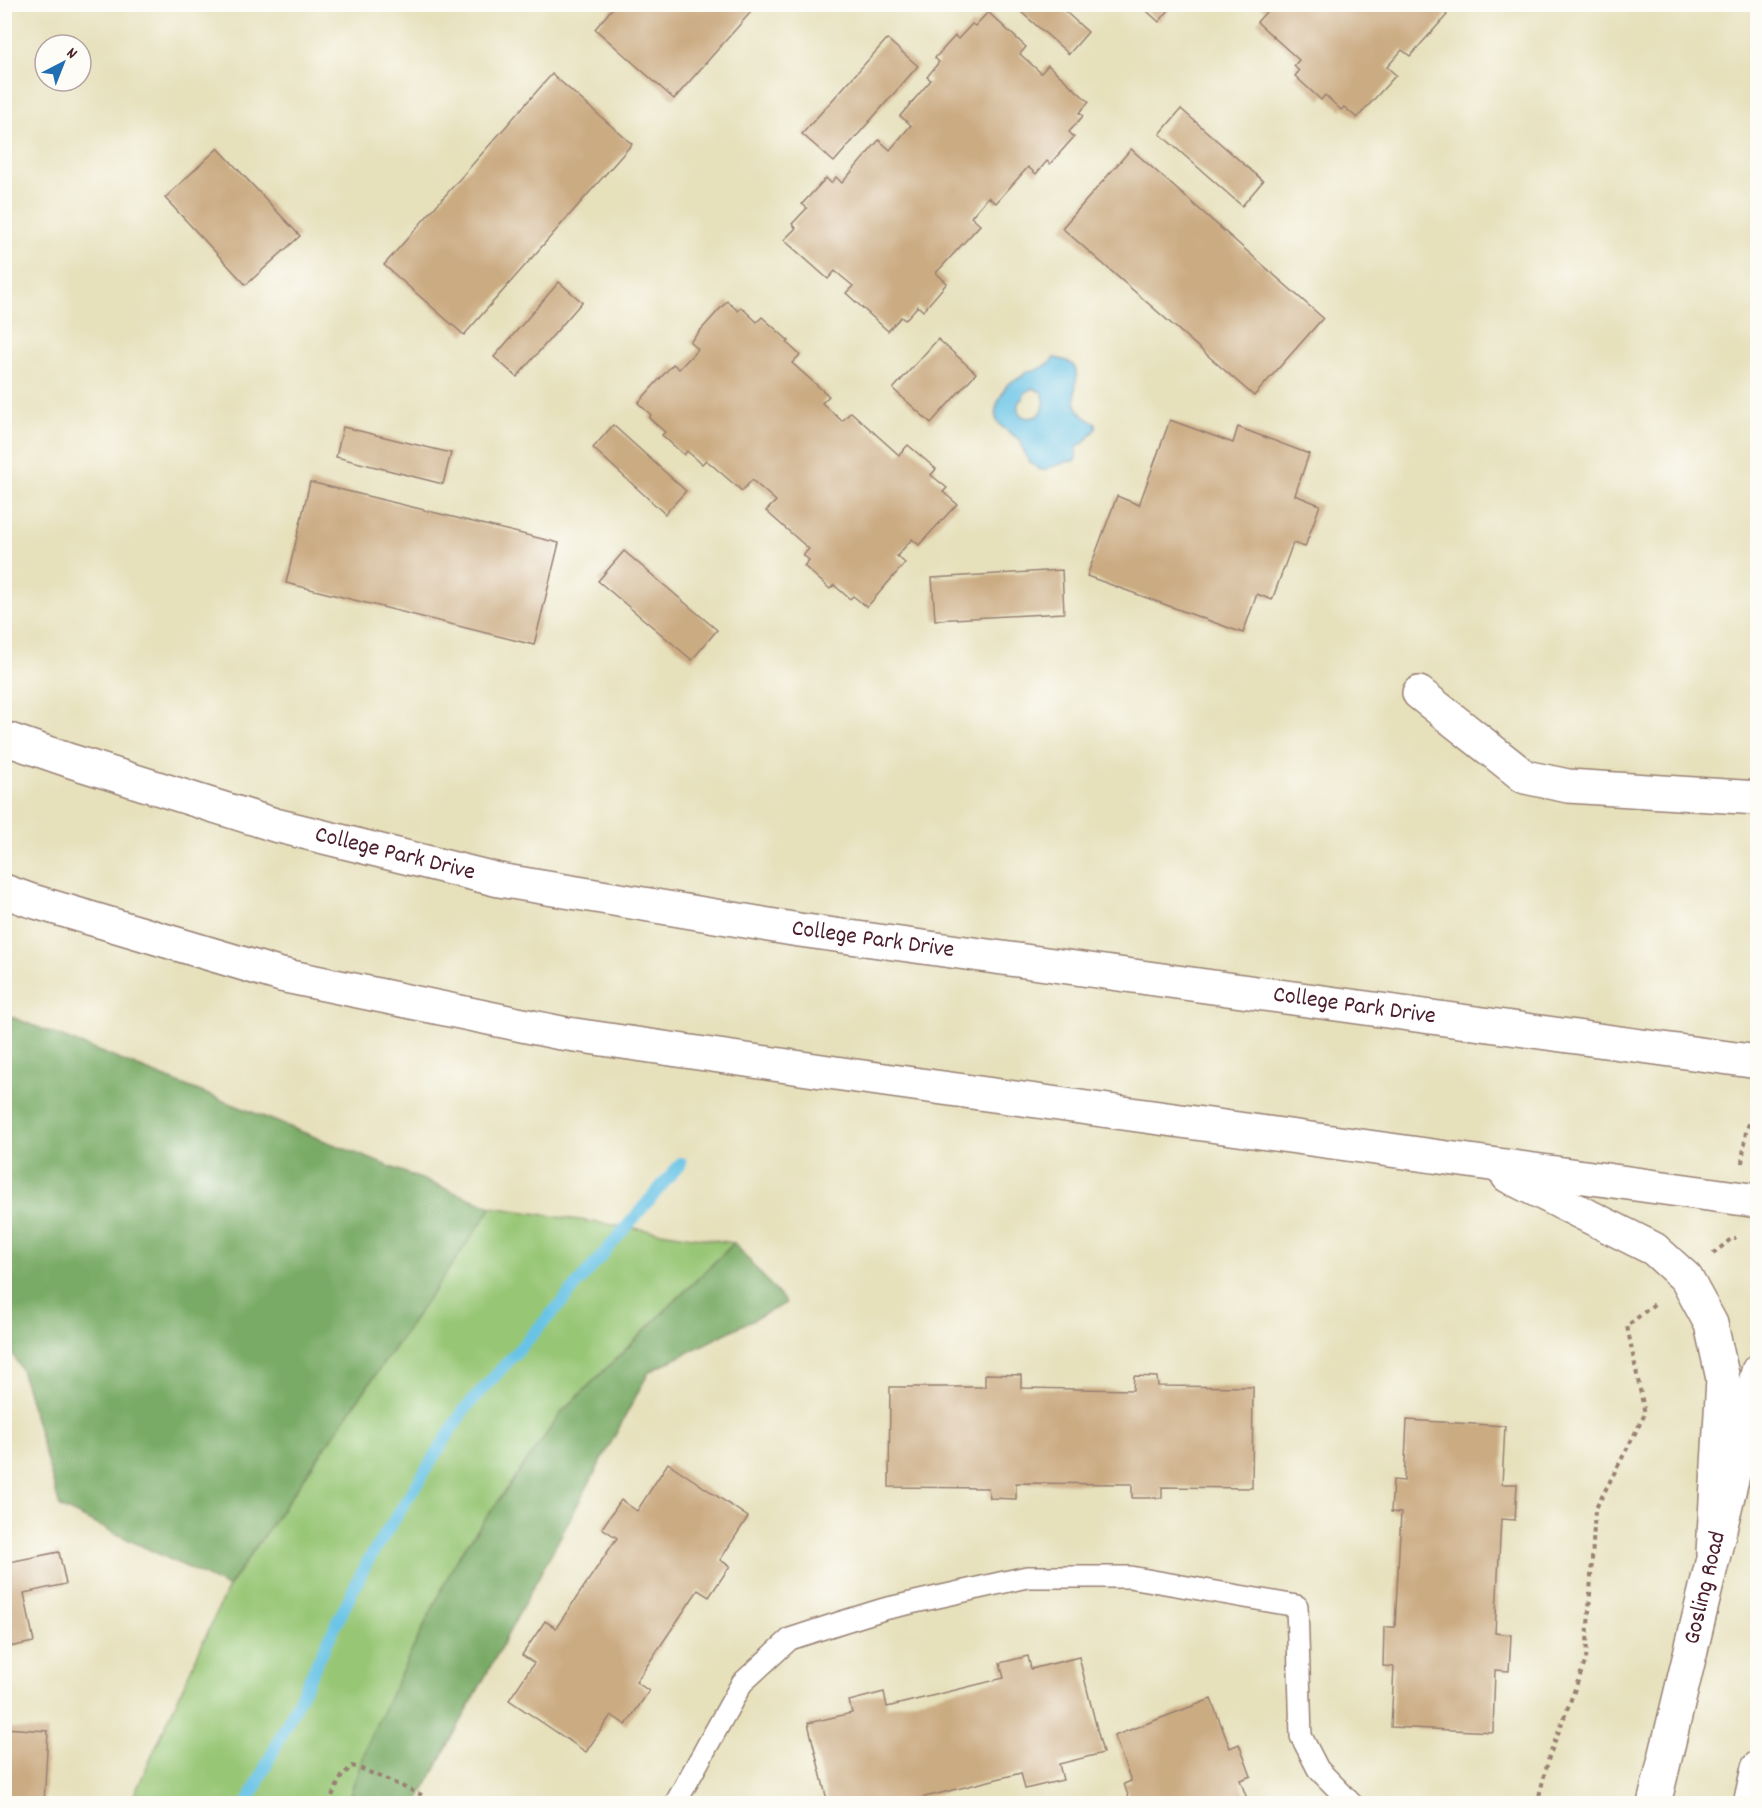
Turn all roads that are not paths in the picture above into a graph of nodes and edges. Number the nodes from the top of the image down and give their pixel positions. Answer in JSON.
{"nodes":[{"id":1,"x":1419,"y":693,"type":"dead end"},
{"id":2,"x":4,"y":738,"type":"edge"},
{"id":3,"x":1758,"y":798,"type":"edge"},
{"id":4,"x":4,"y":891,"type":"edge"},
{"id":5,"x":1758,"y":1062,"type":"edge"},
{"id":6,"x":1479,"y":1162,"type":"junction"},
{"id":7,"x":1758,"y":1201,"type":"edge"},
{"id":8,"x":1758,"y":1371,"type":"edge"},
{"id":9,"x":1713,"y":1553,"type":"junction"},
{"id":10,"x":675,"y":1803,"type":"edge"},
{"id":11,"x":1352,"y":1803,"type":"edge"},
{"id":12,"x":1654,"y":1803,"type":"edge"}],
"edges":[{"from":1,"to":3,"type":"main road"},
{"from":2,"to":5,"type":"main road","name":"College Park Drive"},
{"from":4,"to":6,"type":"main road"},
{"from":6,"to":7,"type":"main road"},
{"from":6,"to":9,"type":"main road"},
{"from":8,"to":9,"type":"main road","name":"Gosling Road"},
{"from":9,"to":12,"type":"main road","name":"Gosling Road"},
{"from":10,"to":11,"type":"lane"}]}
